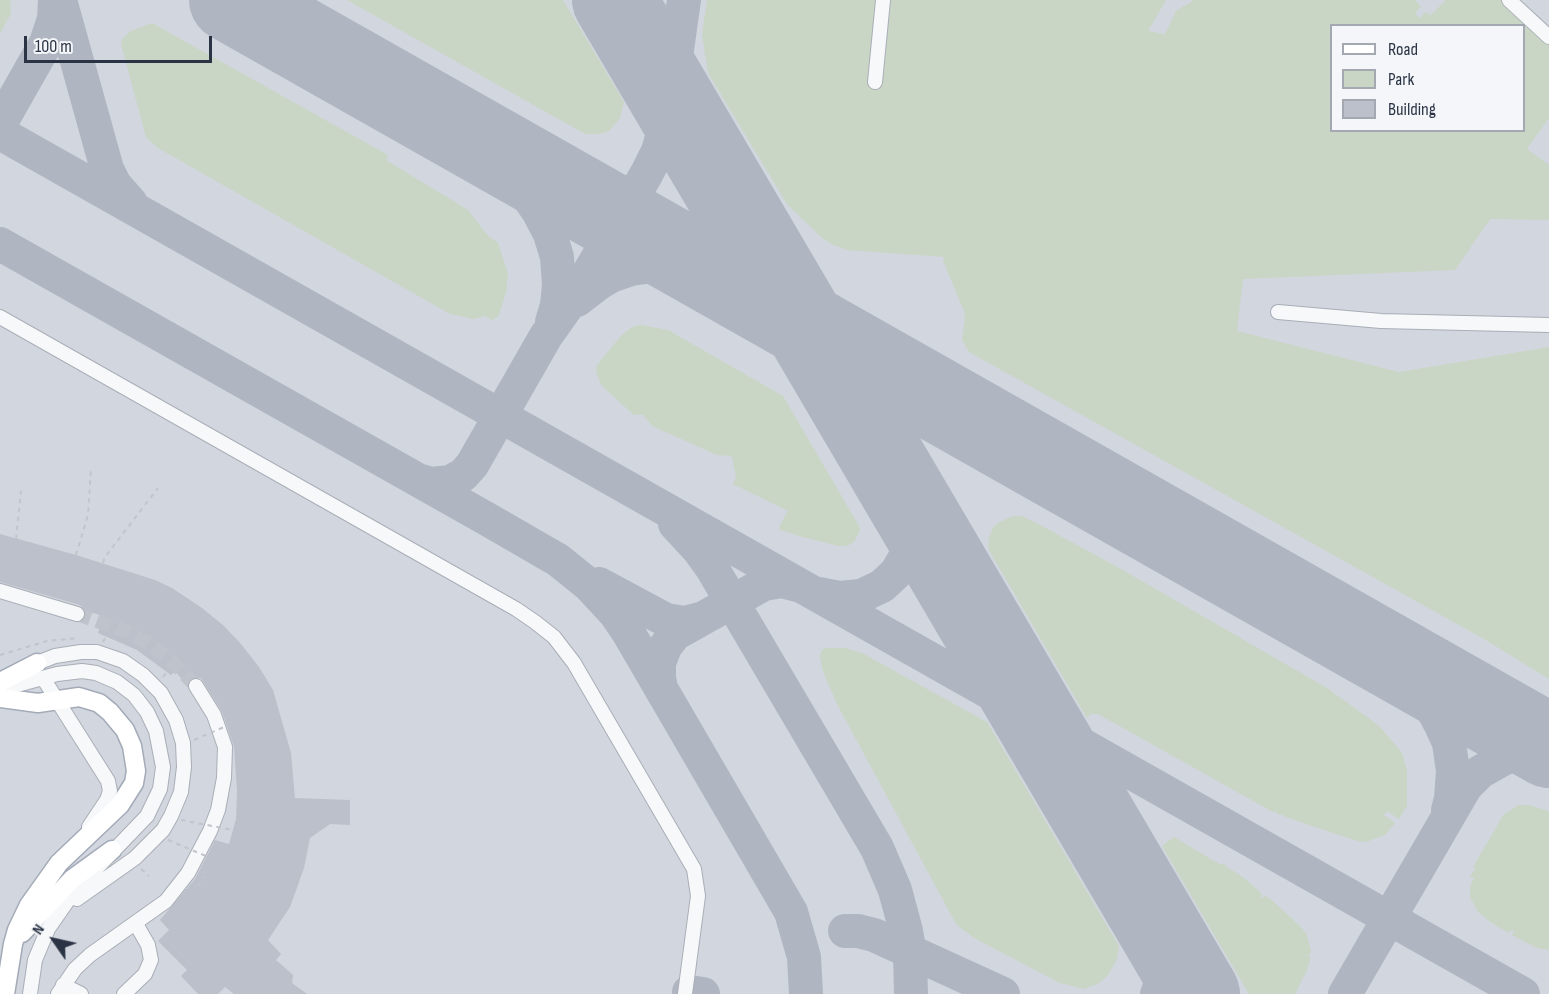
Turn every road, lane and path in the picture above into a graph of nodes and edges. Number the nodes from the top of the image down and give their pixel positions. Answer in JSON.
{"nodes":[{"id":1,"x":883,"y":0,"type":"edge"},
{"id":2,"x":1509,"y":0,"type":"edge"},
{"id":3,"x":1549,"y":37,"type":"edge"},
{"id":4,"x":875,"y":82,"type":"dead end"},
{"id":5,"x":1278,"y":312,"type":"dead end"},
{"id":6,"x":0,"y":317,"type":"edge"},
{"id":7,"x":1549,"y":325,"type":"edge"},
{"id":8,"x":91,"y":469,"type":"dead end"},
{"id":9,"x":158,"y":488,"type":"dead end"},
{"id":10,"x":21,"y":491,"type":"dead end"},
{"id":11,"x":16,"y":539,"type":"dead end"},
{"id":12,"x":76,"y":555,"type":"dead end"},
{"id":13,"x":103,"y":563,"type":"dead end"},
{"id":14,"x":0,"y":591,"type":"edge"},
{"id":15,"x":77,"y":614,"type":"tunnel mouth"},
{"id":16,"x":106,"y":636,"type":"dead end"},
{"id":17,"x":104,"y":642,"type":"dead end"},
{"id":18,"x":0,"y":670,"type":"edge"},
{"id":19,"x":40,"y":670,"type":"junction"},
{"id":20,"x":167,"y":672,"type":"dead end"},
{"id":21,"x":163,"y":677,"type":"dead end"},
{"id":22,"x":0,"y":684,"type":"edge"},
{"id":23,"x":196,"y":686,"type":"tunnel mouth"},
{"id":24,"x":0,"y":698,"type":"edge"},
{"id":25,"x":58,"y":700,"type":"junction"},
{"id":26,"x":224,"y":728,"type":"dead end"},
{"id":27,"x":194,"y":740,"type":"dead end"},
{"id":28,"x":181,"y":820,"type":"dead end"},
{"id":29,"x":234,"y":830,"type":"dead end"},
{"id":30,"x":168,"y":840,"type":"dead end"},
{"id":31,"x":112,"y":850,"type":"junction"},
{"id":32,"x":68,"y":855,"type":"junction"},
{"id":33,"x":206,"y":856,"type":"dead end"},
{"id":34,"x":137,"y":865,"type":"dead end"},
{"id":35,"x":149,"y":876,"type":"dead end"},
{"id":36,"x":204,"y":876,"type":"dead end"},
{"id":37,"x":198,"y":886,"type":"dead end"},
{"id":38,"x":54,"y":920,"type":"junction"},
{"id":39,"x":136,"y":924,"type":"junction"},
{"id":40,"x":14,"y":944,"type":"junction"},
{"id":41,"x":61,"y":989,"type":"edge"},
{"id":42,"x":5,"y":994,"type":"edge"},
{"id":43,"x":30,"y":994,"type":"edge"},
{"id":44,"x":81,"y":994,"type":"edge"},
{"id":45,"x":124,"y":994,"type":"edge"},
{"id":46,"x":685,"y":994,"type":"edge"}],
"edges":[{"from":1,"to":4,"type":"street"},
{"from":2,"to":3,"type":"street"},
{"from":5,"to":7,"type":"street"},
{"from":6,"to":46,"type":"street"},
{"from":8,"to":12,"type":"path"},
{"from":9,"to":13,"type":"path"},
{"from":10,"to":11,"type":"path"},
{"from":14,"to":15,"type":"street"},
{"from":16,"to":17,"type":"path"},
{"from":18,"to":19,"type":"main road"},
{"from":19,"to":22,"type":"main road"},
{"from":19,"to":25,"type":"street"},
{"from":19,"to":31,"type":"street"},
{"from":19,"to":38,"type":"street"},
{"from":20,"to":21,"type":"path"},
{"from":23,"to":39,"type":"street"},
{"from":24,"to":25,"type":"main road"},
{"from":25,"to":32,"type":"street"},
{"from":25,"to":32,"type":"main road"},
{"from":26,"to":27,"type":"path","bridge":true},
{"from":28,"to":29,"type":"path","bridge":true},
{"from":30,"to":33,"type":"path","bridge":true},
{"from":31,"to":38,"type":"street"},
{"from":31,"to":40,"type":"main road"},
{"from":32,"to":40,"type":"main road"},
{"from":34,"to":35,"type":"path"},
{"from":36,"to":37,"type":"path"},
{"from":38,"to":43,"type":"street"},
{"from":39,"to":41,"type":"street"},
{"from":39,"to":45,"type":"street"},
{"from":40,"to":42,"type":"main road"},
{"from":41,"to":44,"type":"street"}]}
